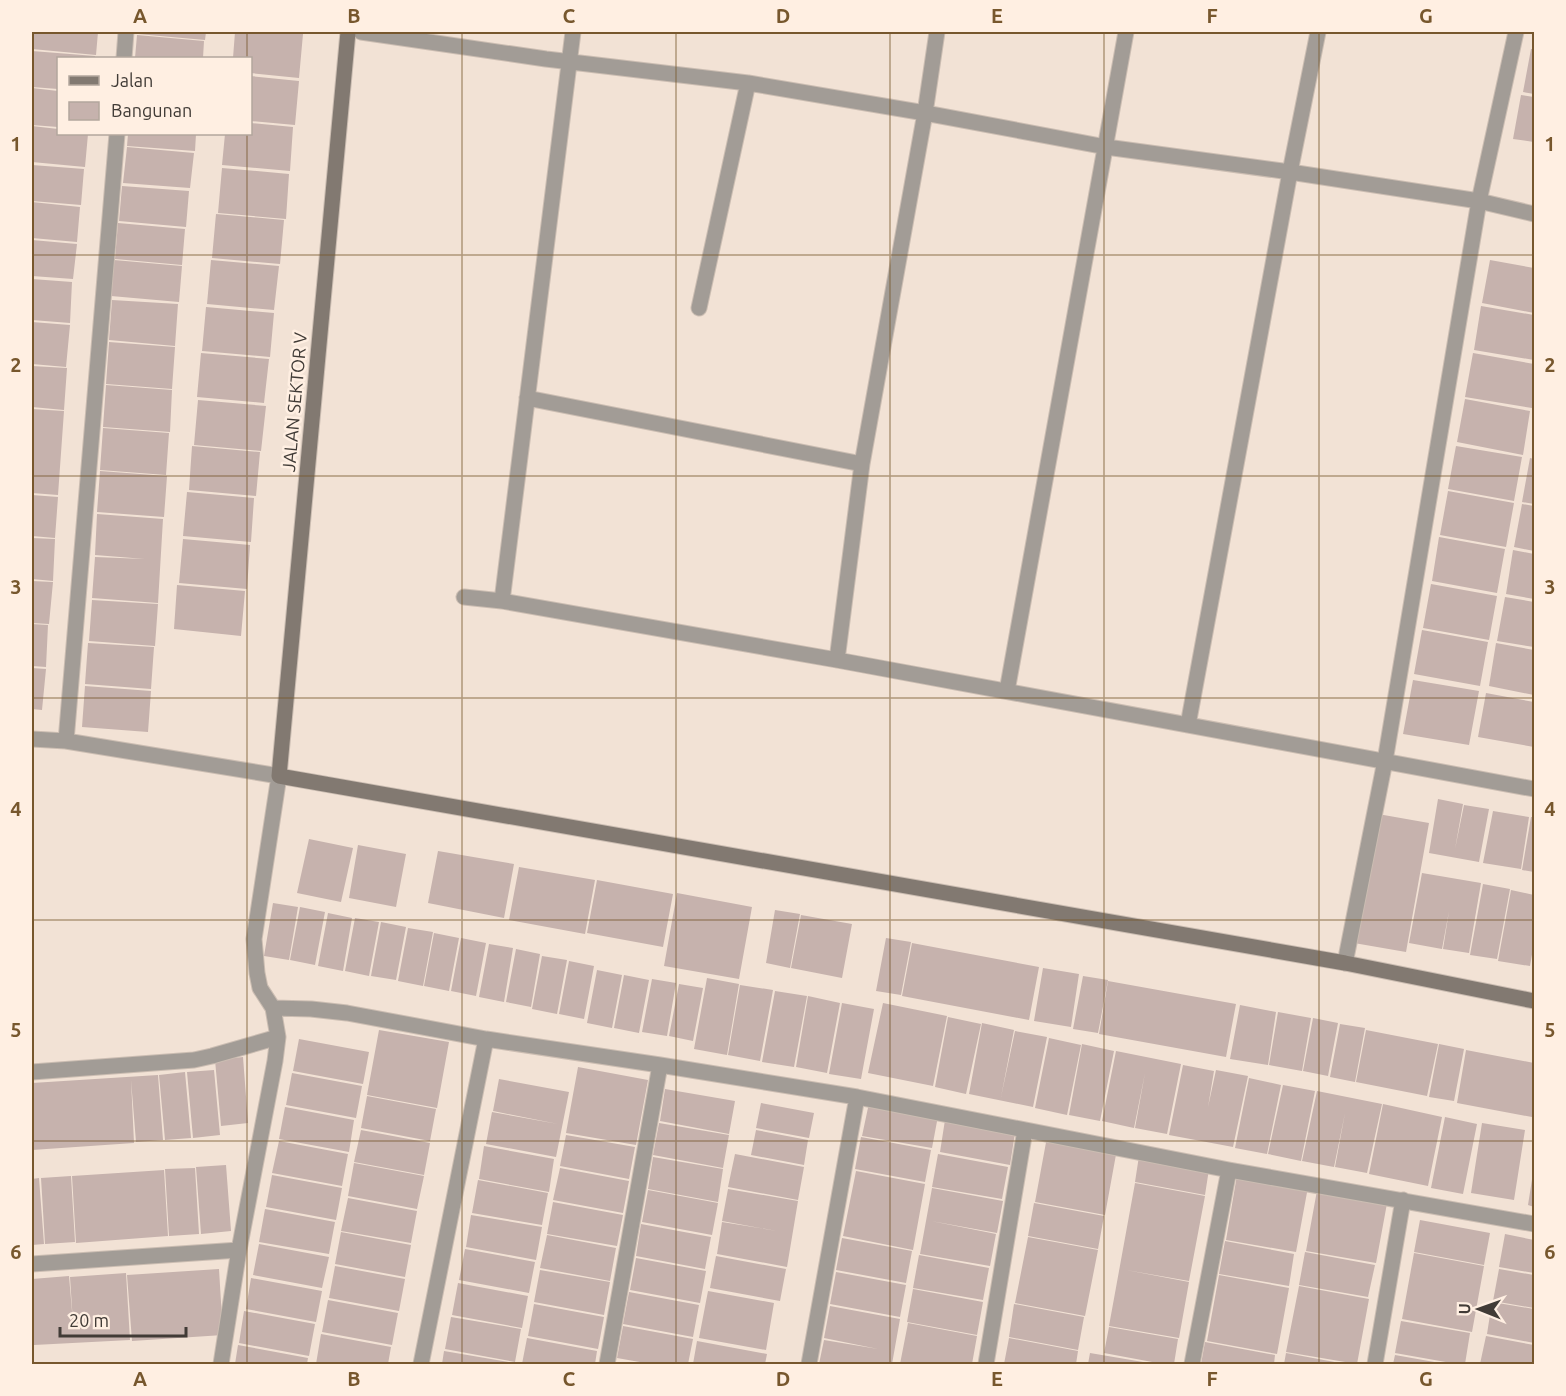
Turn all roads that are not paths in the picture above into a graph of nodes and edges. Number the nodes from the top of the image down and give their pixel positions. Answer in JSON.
{"nodes":[{"id":1,"x":126,"y":32,"type":"edge"},
{"id":2,"x":348,"y":32,"type":"edge"},
{"id":3,"x":361,"y":32,"type":"edge"},
{"id":4,"x":573,"y":32,"type":"edge"},
{"id":5,"x":937,"y":32,"type":"edge"},
{"id":6,"x":1126,"y":32,"type":"edge"},
{"id":7,"x":1318,"y":32,"type":"edge"},
{"id":8,"x":1516,"y":32,"type":"edge"},
{"id":9,"x":124,"y":57,"type":"edge"},
{"id":10,"x":569,"y":61,"type":"junction"},
{"id":11,"x":748,"y":83,"type":"junction"},
{"id":12,"x":925,"y":113,"type":"junction"},
{"id":13,"x":117,"y":135,"type":"edge"},
{"id":14,"x":1106,"y":147,"type":"junction"},
{"id":15,"x":1290,"y":172,"type":"junction"},
{"id":16,"x":1479,"y":201,"type":"junction"},
{"id":17,"x":1534,"y":214,"type":"edge"},
{"id":18,"x":699,"y":308,"type":"dead end"},
{"id":19,"x":527,"y":398,"type":"junction"},
{"id":20,"x":862,"y":464,"type":"junction"},
{"id":21,"x":464,"y":597,"type":"dead end"},
{"id":22,"x":501,"y":600,"type":"junction"},
{"id":23,"x":837,"y":660,"type":"junction"},
{"id":24,"x":1007,"y":691,"type":"junction"},
{"id":25,"x":1188,"y":725,"type":"junction"},
{"id":26,"x":32,"y":740,"type":"edge"},
{"id":27,"x":66,"y":741,"type":"junction"},
{"id":28,"x":1385,"y":761,"type":"junction"},
{"id":29,"x":279,"y":776,"type":"junction"},
{"id":30,"x":1534,"y":789,"type":"edge"},
{"id":31,"x":1345,"y":963,"type":"junction"},
{"id":32,"x":1534,"y":1001,"type":"edge"},
{"id":33,"x":273,"y":1008,"type":"junction"},
{"id":34,"x":278,"y":1036,"type":"junction"},
{"id":35,"x":486,"y":1040,"type":"junction"},
{"id":36,"x":660,"y":1065,"type":"junction"},
{"id":37,"x":32,"y":1072,"type":"edge"},
{"id":38,"x":857,"y":1097,"type":"junction"},
{"id":39,"x":1025,"y":1130,"type":"junction"},
{"id":40,"x":1228,"y":1170,"type":"junction"},
{"id":41,"x":1403,"y":1200,"type":"junction"},
{"id":42,"x":1534,"y":1224,"type":"edge"},
{"id":43,"x":239,"y":1250,"type":"junction"},
{"id":44,"x":32,"y":1264,"type":"edge"},
{"id":45,"x":221,"y":1365,"type":"edge"},
{"id":46,"x":422,"y":1365,"type":"edge"},
{"id":47,"x":607,"y":1365,"type":"edge"},
{"id":48,"x":809,"y":1365,"type":"edge"},
{"id":49,"x":986,"y":1365,"type":"edge"},
{"id":50,"x":1192,"y":1365,"type":"edge"},
{"id":51,"x":1375,"y":1365,"type":"edge"}],
"edges":[{"from":1,"to":9,"type":"street"},
{"from":2,"to":29,"type":"street","name":"JALAN SEKTOR V"},
{"from":3,"to":10,"type":"street"},
{"from":4,"to":10,"type":"street"},
{"from":5,"to":12,"type":"street"},
{"from":6,"to":14,"type":"street"},
{"from":7,"to":15,"type":"street"},
{"from":8,"to":16,"type":"street"},
{"from":10,"to":11,"type":"street"},
{"from":10,"to":19,"type":"street"},
{"from":11,"to":12,"type":"street"},
{"from":11,"to":18,"type":"street"},
{"from":12,"to":14,"type":"street"},
{"from":12,"to":20,"type":"street"},
{"from":13,"to":27,"type":"street"},
{"from":14,"to":15,"type":"street"},
{"from":14,"to":24,"type":"street"},
{"from":15,"to":16,"type":"street"},
{"from":15,"to":25,"type":"street"},
{"from":16,"to":17,"type":"street"},
{"from":16,"to":28,"type":"street"},
{"from":19,"to":20,"type":"street"},
{"from":19,"to":22,"type":"street"},
{"from":20,"to":23,"type":"street"},
{"from":21,"to":22,"type":"street"},
{"from":22,"to":23,"type":"street"},
{"from":23,"to":24,"type":"street"},
{"from":24,"to":25,"type":"street"},
{"from":25,"to":28,"type":"street"},
{"from":26,"to":27,"type":"street"},
{"from":27,"to":29,"type":"street"},
{"from":28,"to":30,"type":"street"},
{"from":28,"to":31,"type":"street"},
{"from":29,"to":31,"type":"street"},
{"from":29,"to":33,"type":"street"},
{"from":31,"to":32,"type":"street"},
{"from":33,"to":34,"type":"street"},
{"from":33,"to":35,"type":"street"},
{"from":34,"to":37,"type":"street"},
{"from":34,"to":43,"type":"street"},
{"from":35,"to":36,"type":"street"},
{"from":35,"to":46,"type":"street"},
{"from":36,"to":38,"type":"street"},
{"from":36,"to":47,"type":"street"},
{"from":38,"to":39,"type":"street"},
{"from":38,"to":48,"type":"street"},
{"from":39,"to":40,"type":"street"},
{"from":39,"to":49,"type":"street"},
{"from":40,"to":41,"type":"street"},
{"from":40,"to":50,"type":"street"},
{"from":41,"to":42,"type":"street"},
{"from":41,"to":51,"type":"street"},
{"from":43,"to":44,"type":"street"},
{"from":43,"to":45,"type":"street"}]}
